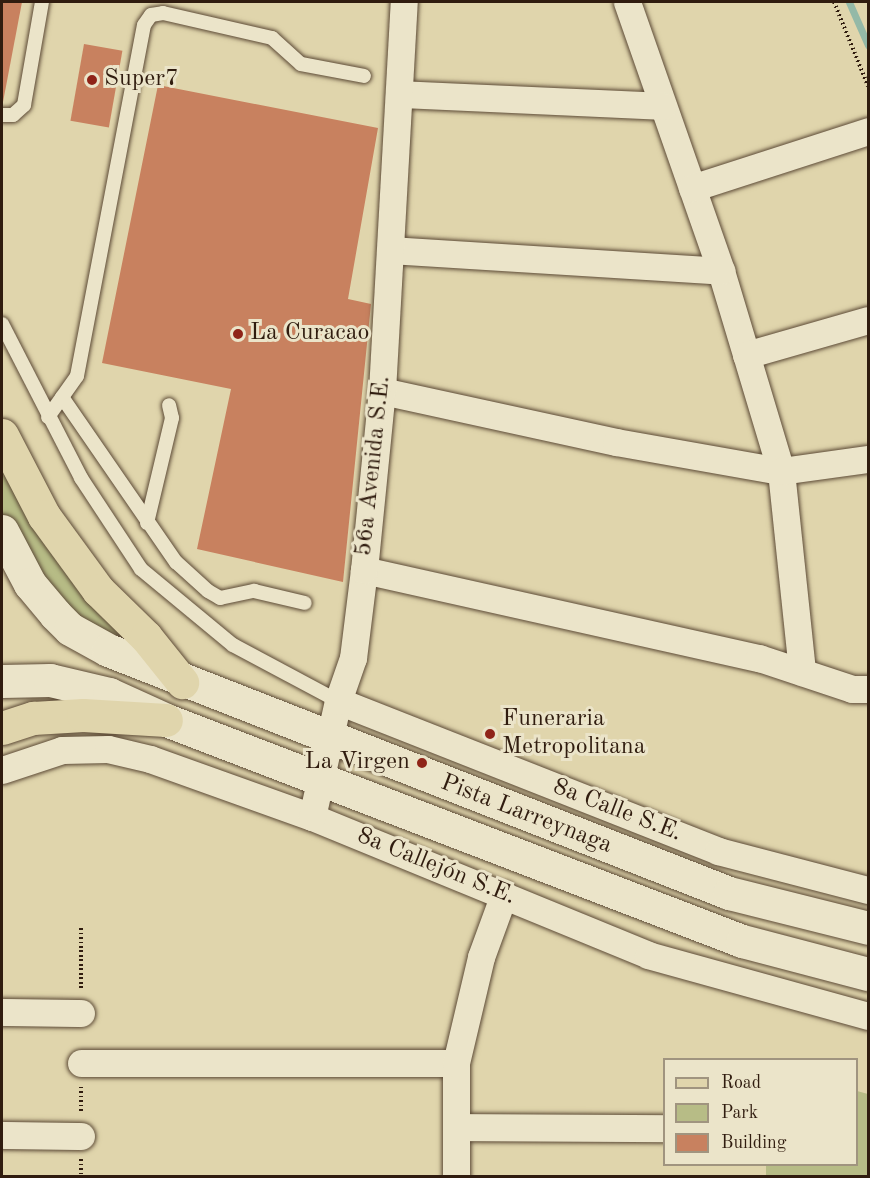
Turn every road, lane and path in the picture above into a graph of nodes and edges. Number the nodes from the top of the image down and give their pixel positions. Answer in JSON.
{"nodes":[{"id":1,"x":42,"y":2,"type":"edge"},
{"id":2,"x":404,"y":2,"type":"edge"},
{"id":3,"x":627,"y":2,"type":"edge"},
{"id":4,"x":834,"y":2,"type":"edge"},
{"id":5,"x":364,"y":76,"type":"dead end"},
{"id":6,"x":868,"y":86,"type":"edge"},
{"id":7,"x":399,"y":94,"type":"junction"},
{"id":8,"x":663,"y":106,"type":"junction"},
{"id":9,"x":2,"y":115,"type":"edge"},
{"id":10,"x":868,"y":131,"type":"edge"},
{"id":11,"x":692,"y":188,"type":"junction"},
{"id":12,"x":391,"y":250,"type":"junction"},
{"id":13,"x":721,"y":271,"type":"junction"},
{"id":14,"x":868,"y":320,"type":"edge"},
{"id":15,"x":2,"y":324,"type":"edge"},
{"id":16,"x":746,"y":356,"type":"junction"},
{"id":17,"x":382,"y":391,"type":"junction"},
{"id":18,"x":62,"y":397,"type":"junction"},
{"id":19,"x":169,"y":405,"type":"dead end"},
{"id":20,"x":48,"y":417,"type":"junction"},
{"id":21,"x":2,"y":435,"type":"edge"},
{"id":22,"x":868,"y":459,"type":"edge"},
{"id":23,"x":781,"y":471,"type":"junction"},
{"id":24,"x":147,"y":523,"type":"junction"},
{"id":25,"x":2,"y":531,"type":"edge"},
{"id":26,"x":364,"y":570,"type":"junction"},
{"id":27,"x":305,"y":603,"type":"dead end"},
{"id":28,"x":802,"y":672,"type":"junction"},
{"id":29,"x":2,"y":681,"type":"edge"},
{"id":30,"x":182,"y":682,"type":"junction"},
{"id":31,"x":868,"y":689,"type":"edge"},
{"id":32,"x":338,"y":701,"type":"junction"},
{"id":33,"x":166,"y":720,"type":"junction"},
{"id":34,"x":2,"y":728,"type":"edge"},
{"id":35,"x":328,"y":738,"type":"junction"},
{"id":36,"x":2,"y":770,"type":"edge"},
{"id":37,"x":319,"y":779,"type":"junction"},
{"id":38,"x":312,"y":817,"type":"junction"},
{"id":39,"x":868,"y":890,"type":"edge"},
{"id":40,"x":504,"y":894,"type":"junction"},
{"id":41,"x":868,"y":928,"type":"edge"},
{"id":42,"x":868,"y":974,"type":"edge"},
{"id":43,"x":2,"y":1012,"type":"edge"},
{"id":44,"x":81,"y":1013,"type":"dead end"},
{"id":45,"x":868,"y":1016,"type":"edge"},
{"id":46,"x":81,"y":1063,"type":"dead end"},
{"id":47,"x":456,"y":1063,"type":"junction"},
{"id":48,"x":456,"y":1127,"type":"junction"},
{"id":49,"x":663,"y":1128,"type":"edge"},
{"id":50,"x":2,"y":1135,"type":"edge"},
{"id":51,"x":81,"y":1136,"type":"dead end"},
{"id":52,"x":456,"y":1176,"type":"edge"}],
"edges":[{"from":1,"to":9,"type":"lane"},
{"from":2,"to":7,"type":"street","name":"56a Avenida S.E."},
{"from":3,"to":8,"type":"street"},
{"from":4,"to":6,"type":"path"},
{"from":5,"to":18,"type":"lane"},
{"from":7,"to":8,"type":"street"},
{"from":7,"to":12,"type":"street","name":"56a Avenida S.E."},
{"from":8,"to":11,"type":"street"},
{"from":10,"to":11,"type":"street"},
{"from":11,"to":13,"type":"street"},
{"from":12,"to":13,"type":"street"},
{"from":12,"to":17,"type":"street","name":"56a Avenida S.E."},
{"from":13,"to":16,"type":"street"},
{"from":14,"to":16,"type":"street"},
{"from":15,"to":20,"type":"lane"},
{"from":16,"to":23,"type":"street"},
{"from":17,"to":23,"type":"street"},
{"from":17,"to":26,"type":"street","name":"56a Avenida S.E."},
{"from":18,"to":20,"type":"lane"},
{"from":18,"to":24,"type":"lane"},
{"from":19,"to":24,"type":"lane"},
{"from":20,"to":32,"type":"lane"},
{"from":21,"to":30,"type":"main road"},
{"from":22,"to":23,"type":"street"},
{"from":23,"to":28,"type":"street"},
{"from":24,"to":27,"type":"lane"},
{"from":25,"to":30,"type":"main road","name":"Pista Larreynaga"},
{"from":26,"to":28,"type":"street"},
{"from":26,"to":32,"type":"street","name":"56a Avenida S.E."},
{"from":28,"to":31,"type":"street"},
{"from":29,"to":33,"type":"main road","name":"Pista Larreynaga"},
{"from":30,"to":35,"type":"main road","name":"Pista Larreynaga"},
{"from":32,"to":35,"type":"street","name":"56a Avenida S.E."},
{"from":32,"to":39,"type":"street","name":"8a Calle S.E."},
{"from":33,"to":34,"type":"main road"},
{"from":33,"to":37,"type":"main road","name":"Pista Larreynaga"},
{"from":35,"to":37,"type":"street","name":"56a Avenida S.E."},
{"from":35,"to":41,"type":"main road","name":"Pista Larreynaga"},
{"from":36,"to":38,"type":"street","name":"8a Callejón S.E."},
{"from":37,"to":38,"type":"street","name":"56a Avenida S.E."},
{"from":37,"to":42,"type":"main road","name":"Pista Larreynaga"},
{"from":38,"to":40,"type":"street","name":"8a Callejón S.E."},
{"from":40,"to":45,"type":"street","name":"8a Callejón S.E."},
{"from":40,"to":47,"type":"street"},
{"from":43,"to":44,"type":"street"},
{"from":46,"to":47,"type":"street"},
{"from":47,"to":48,"type":"street"},
{"from":48,"to":49,"type":"street"},
{"from":48,"to":52,"type":"street"},
{"from":50,"to":51,"type":"street"}]}
